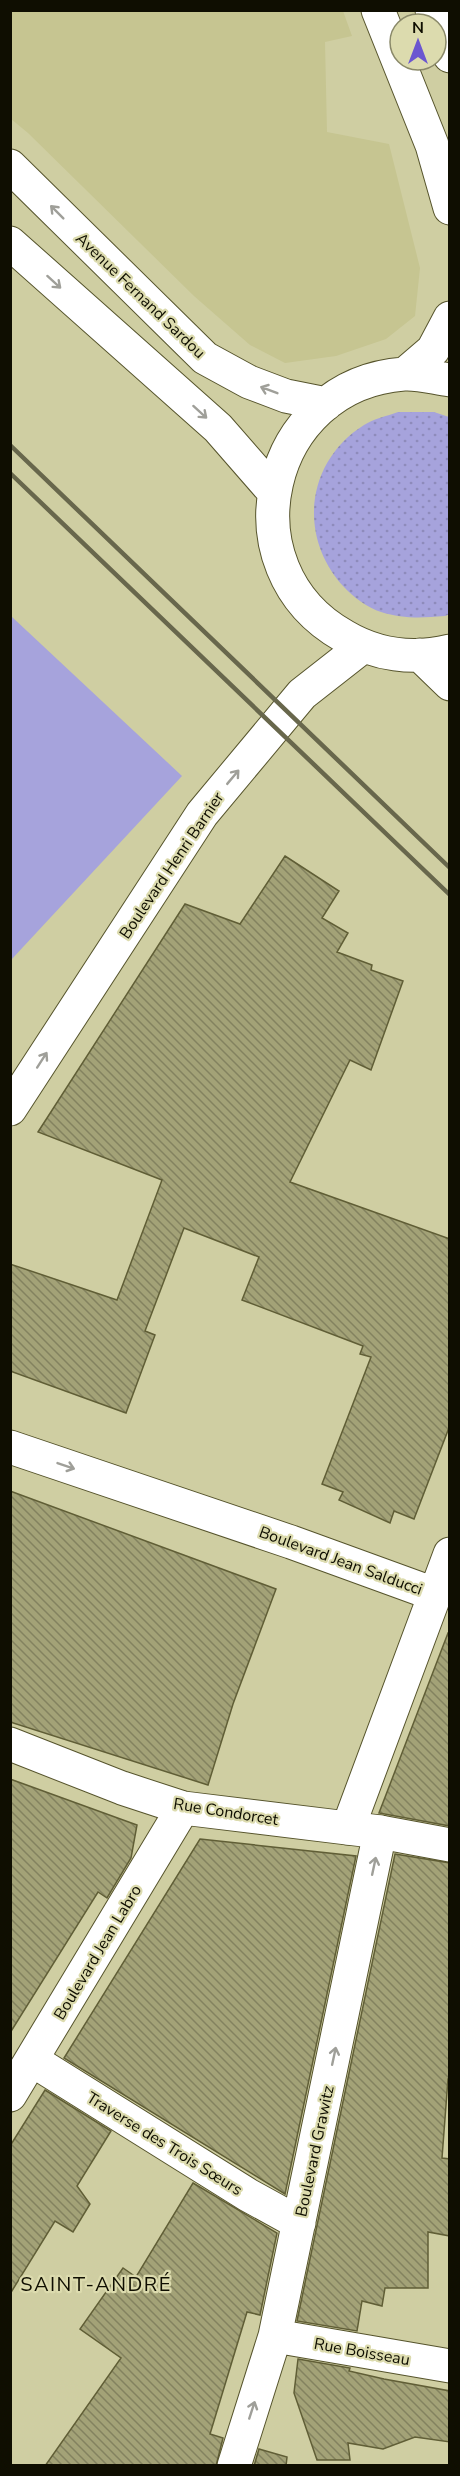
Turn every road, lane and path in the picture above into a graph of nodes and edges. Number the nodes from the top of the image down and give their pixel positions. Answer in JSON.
{"nodes":[{"id":1,"x":378,"y":10,"type":"edge"},
{"id":2,"x":432,"y":10,"type":"edge"},
{"id":3,"x":450,"y":56,"type":"edge"},
{"id":4,"x":416,"y":72,"type":"edge"},
{"id":5,"x":432,"y":145,"type":"junction"},
{"id":6,"x":10,"y":166,"type":"edge"},
{"id":7,"x":450,"y":208,"type":"edge"},
{"id":8,"x":10,"y":243,"type":"edge"},
{"id":9,"x":450,"y":318,"type":"edge"},
{"id":10,"x":405,"y":374,"type":"junction"},
{"id":11,"x":450,"y":380,"type":"edge"},
{"id":12,"x":326,"y":404,"type":"junction"},
{"id":13,"x":273,"y":491,"type":"junction"},
{"id":14,"x":362,"y":647,"type":"junction"},
{"id":15,"x":435,"y":653,"type":"edge"},
{"id":16,"x":450,"y":684,"type":"edge"},
{"id":17,"x":10,"y":1109,"type":"edge"},
{"id":18,"x":10,"y":1447,"type":"edge"},
{"id":19,"x":450,"y":1554,"type":"edge"},
{"id":20,"x":434,"y":1594,"type":"junction"},
{"id":21,"x":10,"y":1744,"type":"edge"},
{"id":22,"x":183,"y":1808,"type":"junction"},
{"id":23,"x":348,"y":1828,"type":"junction"},
{"id":24,"x":380,"y":1832,"type":"junction"},
{"id":25,"x":450,"y":1845,"type":"edge"},
{"id":26,"x":32,"y":2060,"type":"junction"},
{"id":27,"x":10,"y":2095,"type":"edge"},
{"id":28,"x":299,"y":2223,"type":"junction"},
{"id":29,"x":275,"y":2336,"type":"junction"},
{"id":30,"x":450,"y":2366,"type":"edge"},
{"id":31,"x":234,"y":2466,"type":"edge"}],
"edges":[{"from":1,"to":5,"type":"main road"},
{"from":2,"to":3,"type":"main road"},
{"from":4,"to":5,"type":"main road"},
{"from":5,"to":7,"type":"main road"},
{"from":12,"to":6,"type":"main road","name":"Avenue Fernand Sardou","one_way":true},
{"from":8,"to":13,"type":"main road","one_way":true},
{"from":9,"to":10,"type":"main road"},
{"from":10,"to":11,"type":"main road"},
{"from":10,"to":12,"type":"main road"},
{"from":12,"to":13,"type":"main road"},
{"from":13,"to":14,"type":"main road"},
{"from":14,"to":15,"type":"main road"},
{"from":17,"to":14,"type":"main road","name":"Boulevard Henri Barnier","one_way":true},
{"from":15,"to":16,"type":"main road"},
{"from":18,"to":20,"type":"main road","name":"Boulevard Jean Salducci","one_way":true},
{"from":19,"to":20,"type":"main road"},
{"from":20,"to":23,"type":"main road","name":"Boulevard Jean Salducci"},
{"from":21,"to":22,"type":"main road","name":"Rue Condorcet"},
{"from":22,"to":23,"type":"main road","name":"Rue Condorcet"},
{"from":22,"to":26,"type":"main road","name":"Boulevard Jean Labro"},
{"from":23,"to":24,"type":"main road","name":"Rue Condorcet"},
{"from":24,"to":25,"type":"main road","name":"Rue Condorcet"},
{"from":28,"to":24,"type":"main road","name":"Boulevard Grawitz","one_way":true},
{"from":26,"to":27,"type":"main road","name":"Boulevard Jean Labro"},
{"from":26,"to":28,"type":"main road","name":"Traverse des Trois Sœurs"},
{"from":28,"to":29,"type":"main road","name":"Boulevard Grawitz"},
{"from":29,"to":30,"type":"main road","name":"Rue Boisseau"},
{"from":31,"to":29,"type":"main road","name":"Boulevard Grawitz","one_way":true}]}
